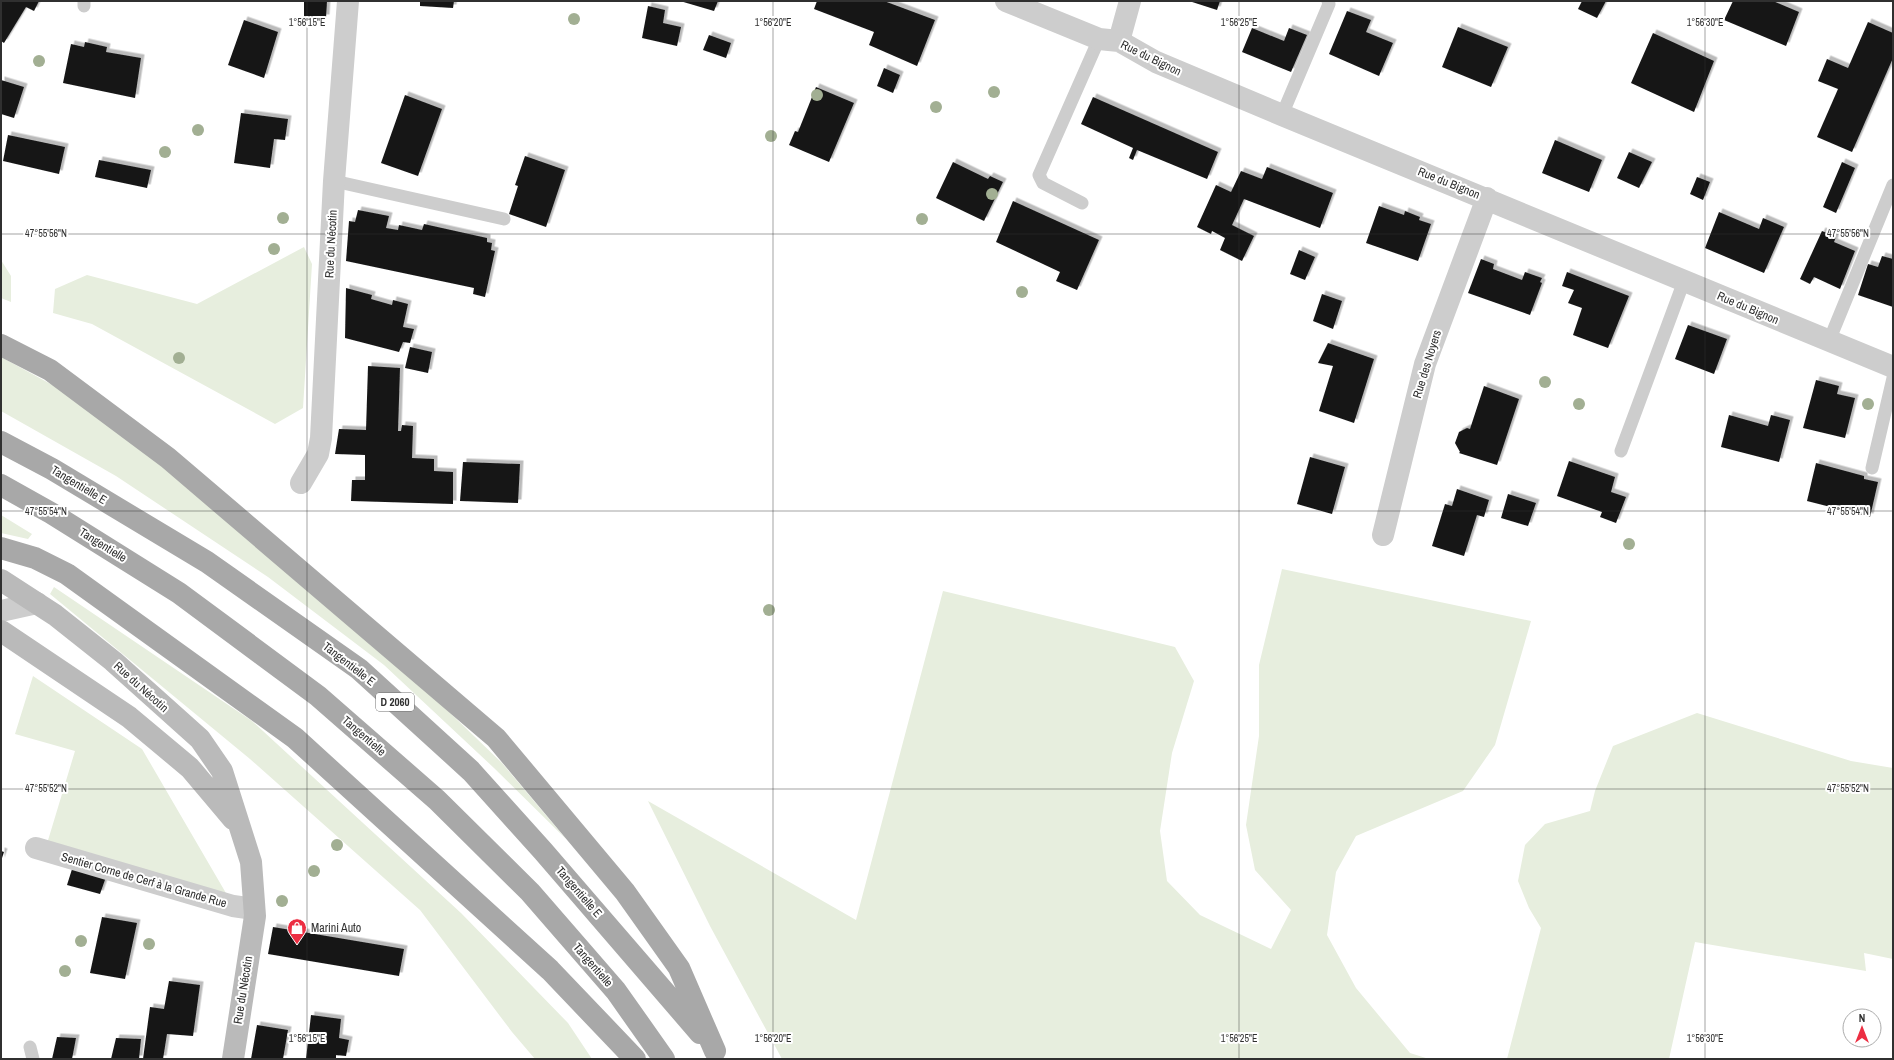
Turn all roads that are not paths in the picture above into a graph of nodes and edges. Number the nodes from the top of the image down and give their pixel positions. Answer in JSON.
{"nodes":[{"id":1,"x":348,"y":1,"type":"edge"},
{"id":2,"x":1006,"y":1,"type":"edge"},
{"id":3,"x":1130,"y":1,"type":"edge"},
{"id":4,"x":1328,"y":1,"type":"edge"},
{"id":5,"x":1109,"y":40,"type":"junction"},
{"id":6,"x":1282,"y":115,"type":"junction"},
{"id":7,"x":334,"y":181,"type":"junction"},
{"id":8,"x":1893,"y":185,"type":"edge"},
{"id":9,"x":1487,"y":198,"type":"junction"},
{"id":10,"x":1082,"y":203,"type":"dead end"},
{"id":11,"x":504,"y":219,"type":"dead end"},
{"id":12,"x":1684,"y":281,"type":"junction"},
{"id":13,"x":1829,"y":341,"type":"junction"},
{"id":14,"x":1,"y":345,"type":"edge"},
{"id":15,"x":1893,"y":367,"type":"edge"},
{"id":16,"x":1893,"y":378,"type":"edge"},
{"id":17,"x":1,"y":442,"type":"edge"},
{"id":18,"x":1621,"y":451,"type":"dead end"},
{"id":19,"x":1872,"y":468,"type":"dead end"},
{"id":20,"x":301,"y":483,"type":"dead end"},
{"id":21,"x":1,"y":485,"type":"edge"},
{"id":22,"x":1383,"y":535,"type":"dead end"},
{"id":23,"x":1,"y":548,"type":"edge"},
{"id":24,"x":1,"y":580,"type":"edge"},
{"id":25,"x":37,"y":603,"type":"junction"},
{"id":26,"x":1,"y":611,"type":"edge"},
{"id":27,"x":1,"y":631,"type":"edge"},
{"id":28,"x":241,"y":827,"type":"junction"},
{"id":29,"x":36,"y":848,"type":"dead end"},
{"id":30,"x":254,"y":909,"type":"junction"},
{"id":31,"x":718,"y":1055,"type":"edge"},
{"id":32,"x":233,"y":1059,"type":"edge"},
{"id":33,"x":635,"y":1059,"type":"edge"},
{"id":34,"x":664,"y":1059,"type":"edge"}],
"edges":[{"from":1,"to":7,"type":"street","name":"Rue du Nécotin"},
{"from":2,"to":5,"type":"street","name":"Rue du Bignon"},
{"from":3,"to":5,"type":"street"},
{"from":4,"to":6,"type":"lane"},
{"from":5,"to":6,"type":"street","name":"Rue du Bignon"},
{"from":5,"to":10,"type":"lane"},
{"from":6,"to":9,"type":"street","name":"Rue du Bignon"},
{"from":7,"to":11,"type":"lane"},
{"from":7,"to":20,"type":"street","name":"Rue du Nécotin"},
{"from":8,"to":13,"type":"lane"},
{"from":9,"to":12,"type":"street","name":"Rue du Bignon"},
{"from":9,"to":22,"type":"street","name":"Rue des Noyers"},
{"from":12,"to":13,"type":"street","name":"Rue du Bignon"},
{"from":12,"to":18,"type":"lane"},
{"from":13,"to":15,"type":"street","name":"Rue du Bignon"},
{"from":14,"to":31,"type":"main road"},
{"from":16,"to":19,"type":"lane"},
{"from":17,"to":31,"type":"main road","name":"Tangentielle E","number":"D 2060"},
{"from":21,"to":34,"type":"main road","name":"Tangentielle"},
{"from":23,"to":33,"type":"main road"},
{"from":24,"to":25,"type":"street","name":"Rue du Nécotin"},
{"from":25,"to":26,"type":"street"},
{"from":25,"to":28,"type":"street","name":"Rue du Nécotin"},
{"from":27,"to":28,"type":"street","name":"Rue du Nécotin"},
{"from":28,"to":30,"type":"street","name":"Rue du Nécotin"},
{"from":29,"to":30,"type":"street","name":"Sentier Corne de Cerf à la Grande Rue"},
{"from":30,"to":32,"type":"street","name":"Rue du Nécotin"}]}
